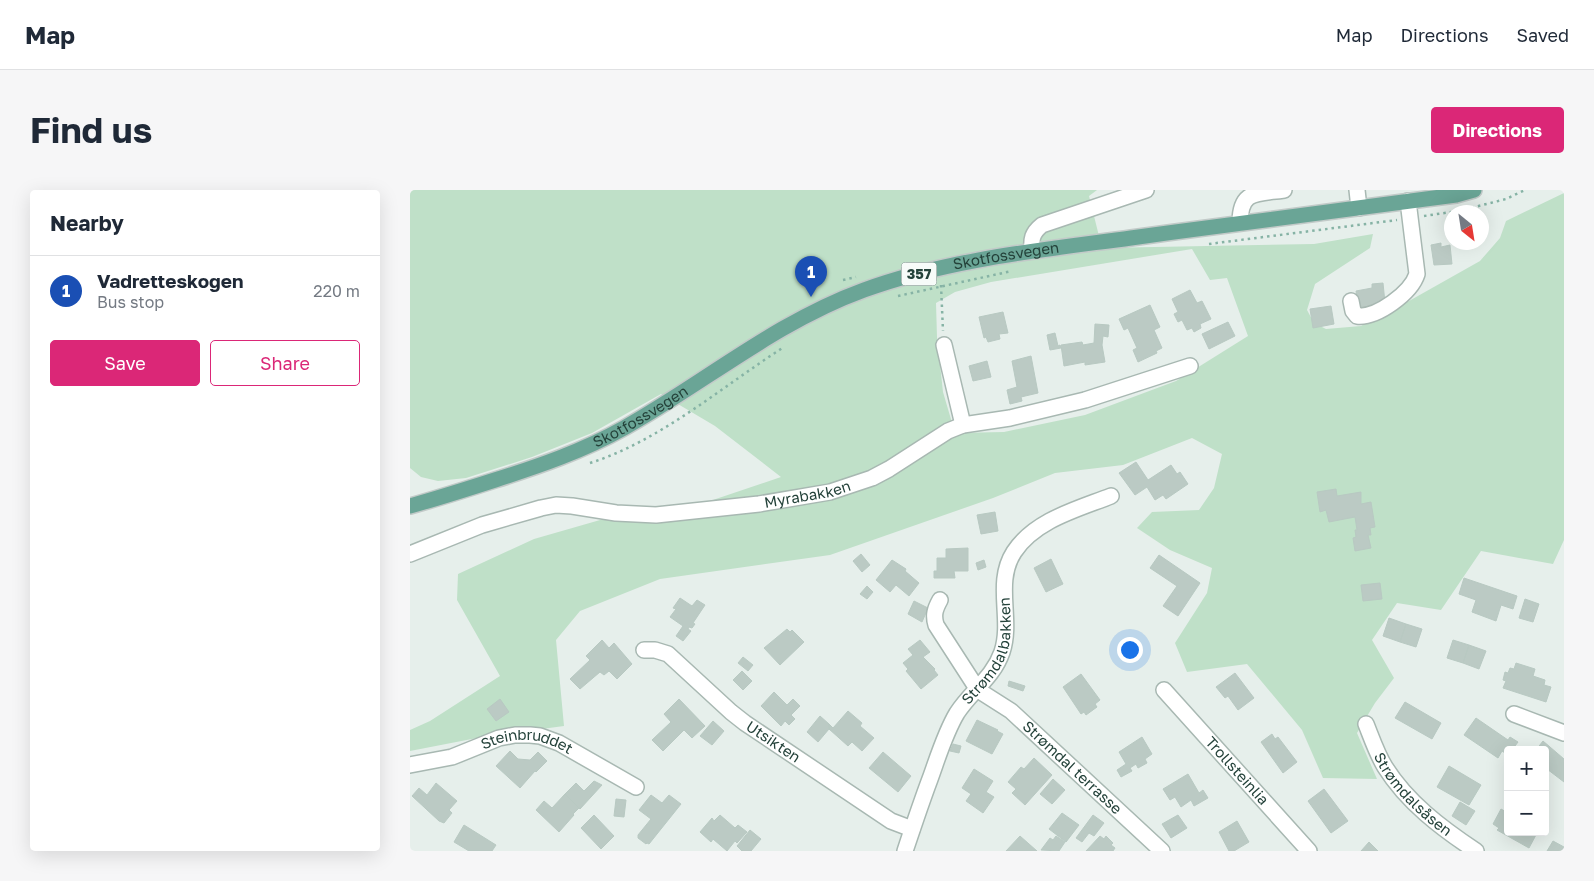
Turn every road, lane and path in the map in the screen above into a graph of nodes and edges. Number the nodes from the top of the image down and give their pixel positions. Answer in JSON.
{"nodes":[{"id":1,"x":1146,"y":190,"type":"edge"},
{"id":2,"x":1284,"y":190,"type":"edge"},
{"id":3,"x":1357,"y":190,"type":"edge"},
{"id":4,"x":1474,"y":190,"type":"edge"},
{"id":5,"x":1525,"y":190,"type":"edge"},
{"id":6,"x":1408,"y":201,"type":"junction"},
{"id":7,"x":1359,"y":208,"type":"junction"},
{"id":8,"x":1410,"y":218,"type":"junction"},
{"id":9,"x":1240,"y":223,"type":"junction"},
{"id":10,"x":1206,"y":244,"type":"dead end"},
{"id":11,"x":1032,"y":251,"type":"junction"},
{"id":12,"x":1015,"y":270,"type":"dead end"},
{"id":13,"x":941,"y":285,"type":"junction"},
{"id":14,"x":894,"y":296,"type":"dead end"},
{"id":15,"x":1351,"y":301,"type":"dead end"},
{"id":16,"x":944,"y":345,"type":"joint"},
{"id":17,"x":785,"y":346,"type":"dead end"},
{"id":18,"x":1190,"y":366,"type":"dead end"},
{"id":19,"x":963,"y":426,"type":"junction"},
{"id":20,"x":582,"y":465,"type":"dead end"},
{"id":21,"x":1111,"y":496,"type":"dead end"},
{"id":22,"x":410,"y":506,"type":"edge"},
{"id":23,"x":410,"y":554,"type":"edge"},
{"id":24,"x":940,"y":600,"type":"dead end"},
{"id":25,"x":644,"y":650,"type":"dead end"},
{"id":26,"x":978,"y":690,"type":"junction"},
{"id":27,"x":1164,"y":690,"type":"dead end"},
{"id":28,"x":1514,"y":714,"type":"dead end"},
{"id":29,"x":1366,"y":724,"type":"dead end"},
{"id":30,"x":1564,"y":733,"type":"edge"},
{"id":31,"x":410,"y":765,"type":"edge"},
{"id":32,"x":636,"y":787,"type":"dead end"},
{"id":33,"x":912,"y":830,"type":"junction"},
{"id":34,"x":905,"y":851,"type":"edge"},
{"id":35,"x":1162,"y":851,"type":"edge"},
{"id":36,"x":1309,"y":851,"type":"edge"},
{"id":37,"x":1476,"y":851,"type":"edge"}],
"edges":[{"from":1,"to":11,"type":"street"},
{"from":2,"to":9,"type":"street"},
{"from":3,"to":7,"type":"street"},
{"from":4,"to":6,"type":"main road","name":"Skotfossvegen","number":"357"},
{"from":5,"to":8,"type":"path"},
{"from":6,"to":7,"type":"main road","name":"Skotfossvegen","number":"357"},
{"from":6,"to":8,"type":"street"},
{"from":7,"to":9,"type":"main road","name":"Skotfossvegen","number":"357"},
{"from":8,"to":10,"type":"path"},
{"from":8,"to":15,"type":"street"},
{"from":9,"to":11,"type":"main road","name":"Skotfossvegen","number":"357"},
{"from":11,"to":22,"type":"main road","name":"Skotfossvegen","number":"357"},
{"from":12,"to":13,"type":"path"},
{"from":13,"to":14,"type":"path"},
{"from":13,"to":16,"type":"path"},
{"from":16,"to":19,"type":"street"},
{"from":17,"to":20,"type":"path"},
{"from":18,"to":19,"type":"street","name":"Myrabakken"},
{"from":19,"to":23,"type":"street","name":"Myrabakken"},
{"from":21,"to":26,"type":"street","name":"Strømdalbakken"},
{"from":24,"to":26,"type":"street"},
{"from":25,"to":33,"type":"street","name":"Utsikten"},
{"from":26,"to":33,"type":"street","name":"Strømdalbakken"},
{"from":26,"to":35,"type":"street","name":"Strømdal terrasse"},
{"from":27,"to":36,"type":"street","name":"Trollsteinlia"},
{"from":28,"to":30,"type":"street"},
{"from":29,"to":37,"type":"street","name":"Strømdalsåsen"},
{"from":31,"to":32,"type":"street","name":"Steinbruddet"},
{"from":33,"to":34,"type":"street","name":"Strømdalbakken"}]}
